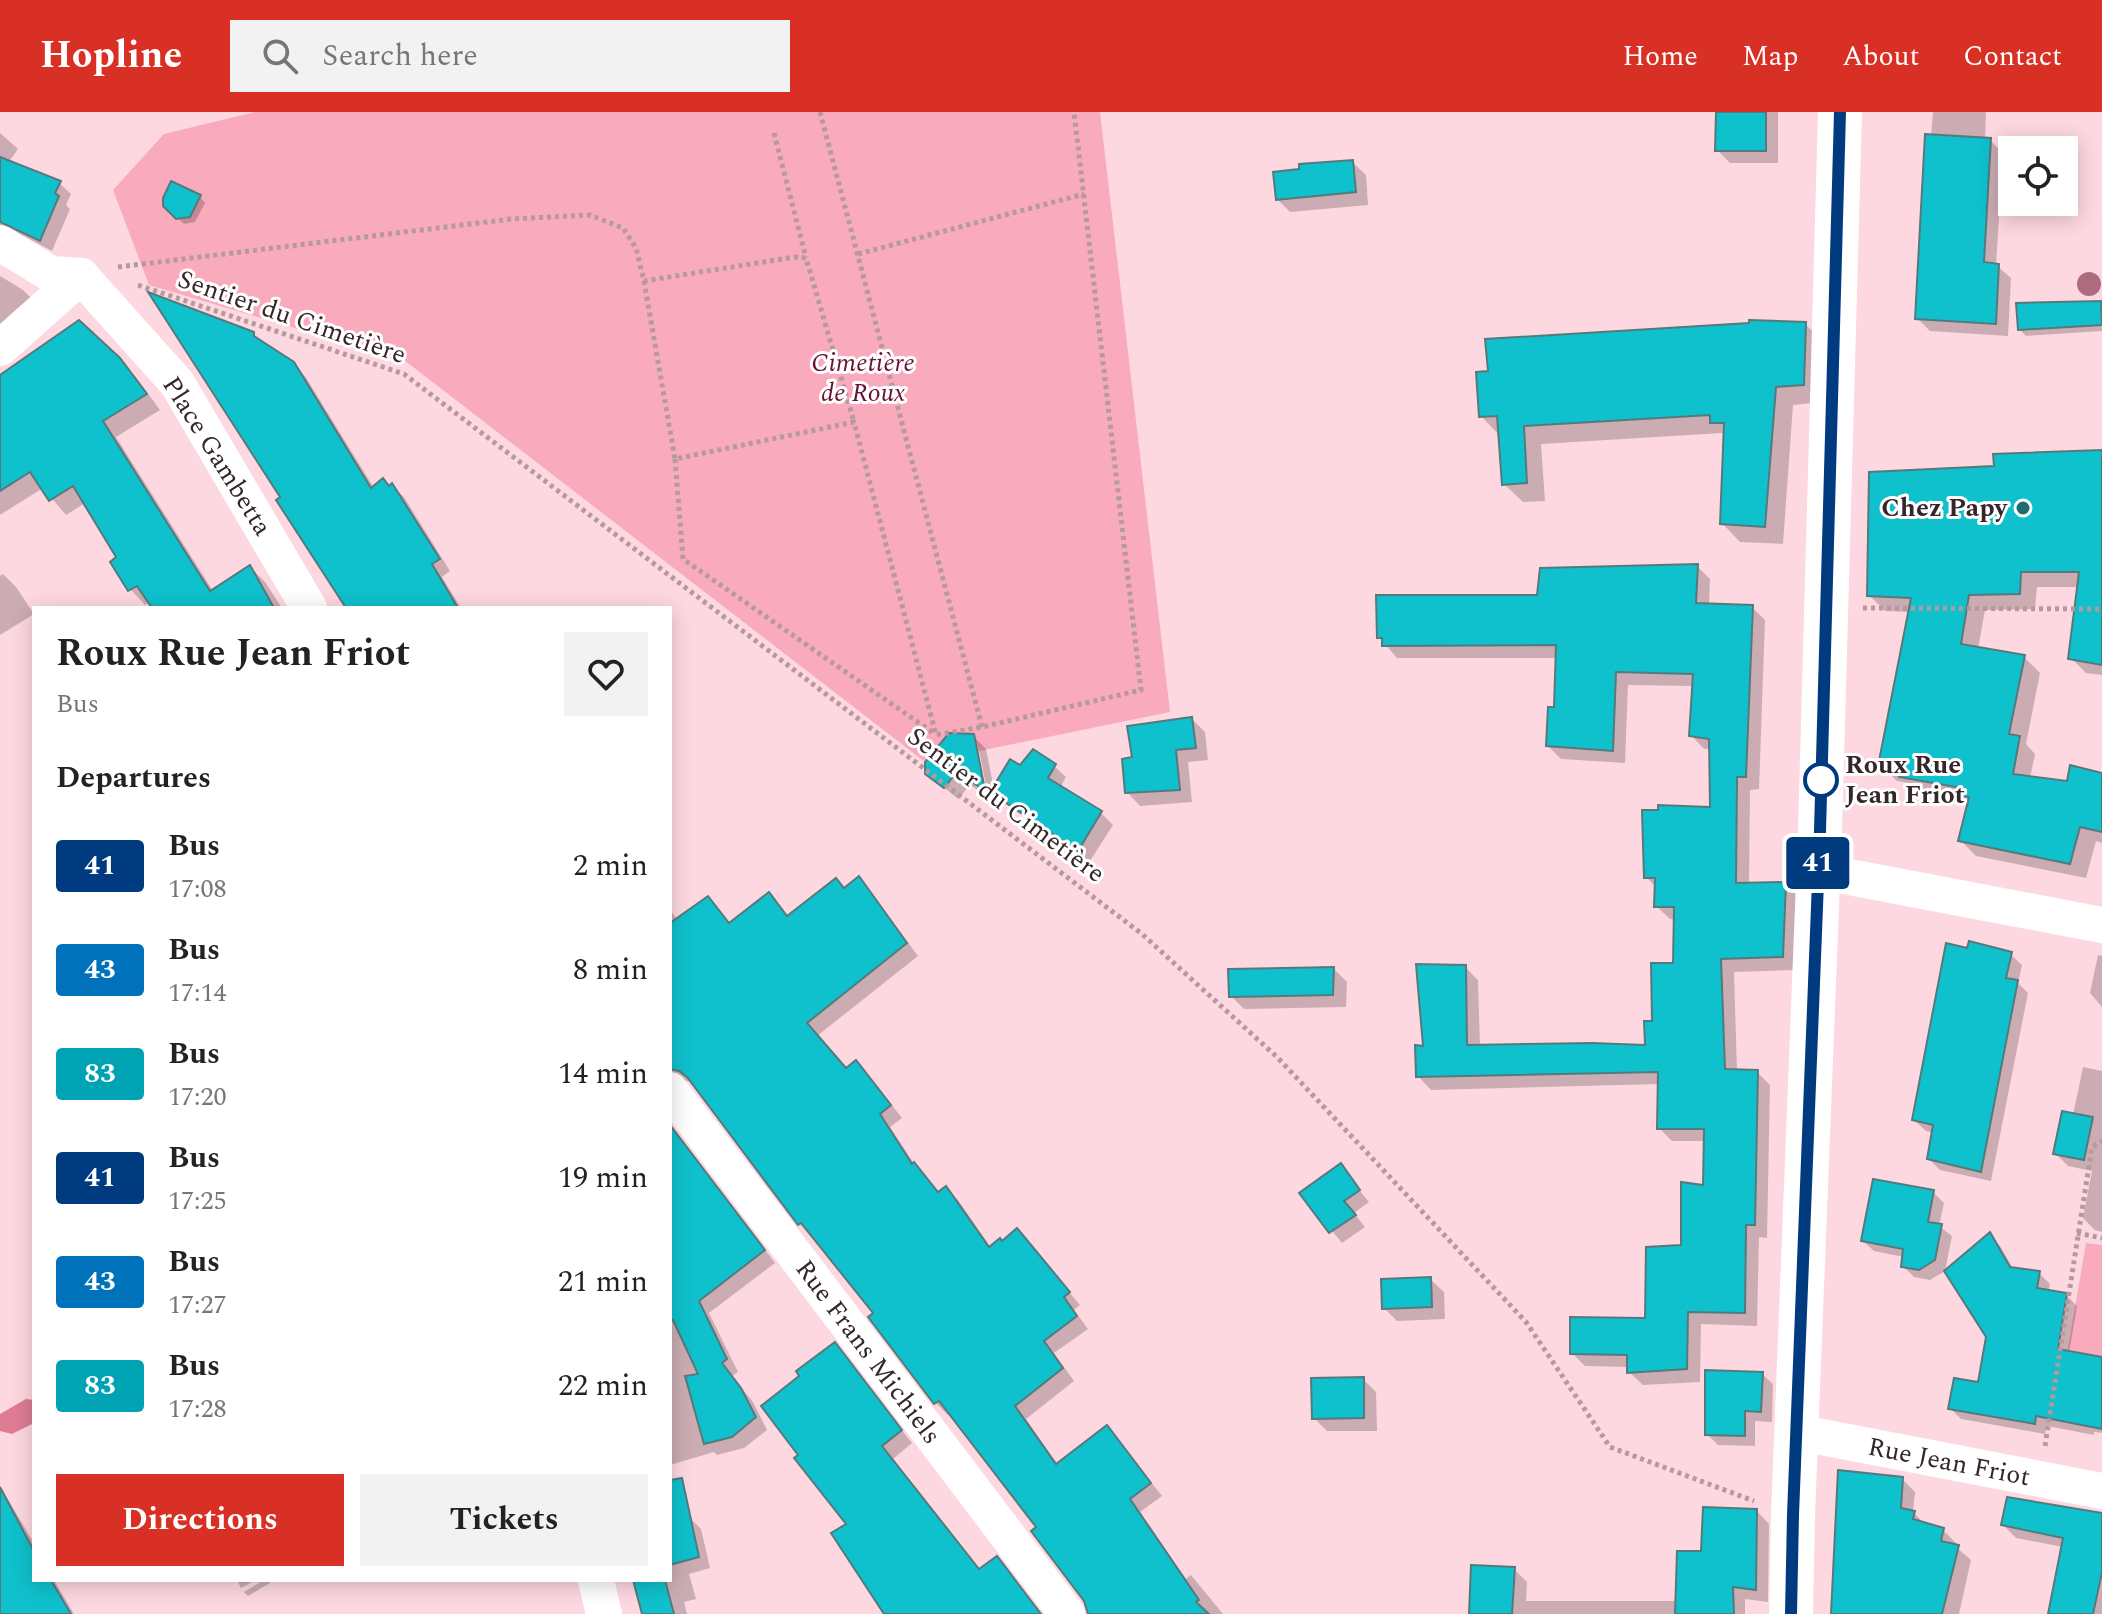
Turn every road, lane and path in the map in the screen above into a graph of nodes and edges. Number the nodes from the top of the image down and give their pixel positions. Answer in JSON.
{"nodes":[{"id":1,"x":820,"y":112,"type":"edge"},
{"id":2,"x":1074,"y":112,"type":"edge"},
{"id":3,"x":1840,"y":112,"type":"edge"},
{"id":4,"x":774,"y":133,"type":"dead end"},
{"id":5,"x":1084,"y":194,"type":"junction"},
{"id":6,"x":0,"y":243,"type":"edge"},
{"id":7,"x":858,"y":254,"type":"junction"},
{"id":8,"x":806,"y":258,"type":"junction"},
{"id":9,"x":97,"y":272,"type":"junction"},
{"id":10,"x":644,"y":281,"type":"junction"},
{"id":11,"x":0,"y":348,"type":"edge"},
{"id":12,"x":854,"y":422,"type":"junction"},
{"id":13,"x":675,"y":459,"type":"junction"},
{"id":14,"x":308,"y":606,"type":"edge"},
{"id":15,"x":1826,"y":608,"type":"junction"},
{"id":16,"x":2102,"y":609,"type":"edge"},
{"id":17,"x":982,"y":727,"type":"junction"},
{"id":18,"x":936,"y":735,"type":"junction"},
{"id":19,"x":1818,"y":871,"type":"junction"},
{"id":20,"x":2102,"y":925,"type":"edge"},
{"id":21,"x":672,"y":1093,"type":"edge"},
{"id":22,"x":2102,"y":1141,"type":"edge"},
{"id":23,"x":2077,"y":1233,"type":"junction"},
{"id":24,"x":2102,"y":1238,"type":"edge"},
{"id":25,"x":1796,"y":1432,"type":"junction"},
{"id":26,"x":2040,"y":1479,"type":"junction"},
{"id":27,"x":2102,"y":1491,"type":"edge"},
{"id":28,"x":1793,"y":1515,"type":"junction"},
{"id":29,"x":596,"y":1582,"type":"edge"},
{"id":30,"x":604,"y":1614,"type":"edge"},
{"id":31,"x":1067,"y":1614,"type":"edge"},
{"id":32,"x":1791,"y":1614,"type":"edge"}],
"edges":[{"from":1,"to":7,"type":"path"},
{"from":2,"to":5,"type":"path"},
{"from":3,"to":15,"type":"main road"},
{"from":4,"to":8,"type":"path"},
{"from":5,"to":7,"type":"path"},
{"from":5,"to":17,"type":"path"},
{"from":6,"to":9,"type":"street"},
{"from":7,"to":17,"type":"path"},
{"from":8,"to":10,"type":"path"},
{"from":8,"to":12,"type":"path"},
{"from":9,"to":10,"type":"path"},
{"from":9,"to":11,"type":"street"},
{"from":9,"to":14,"type":"street","name":"Place Gambetta"},
{"from":9,"to":28,"type":"path","name":"Sentier du Cimetière"},
{"from":10,"to":13,"type":"path"},
{"from":12,"to":13,"type":"path"},
{"from":12,"to":18,"type":"path"},
{"from":13,"to":18,"type":"path"},
{"from":15,"to":16,"type":"path"},
{"from":15,"to":19,"type":"main road"},
{"from":17,"to":18,"type":"path"},
{"from":19,"to":20,"type":"street"},
{"from":19,"to":25,"type":"main road"},
{"from":21,"to":31,"type":"street","name":"Rue Frans Michiels"},
{"from":22,"to":23,"type":"path"},
{"from":23,"to":24,"type":"path"},
{"from":23,"to":26,"type":"path"},
{"from":25,"to":26,"type":"street","name":"Rue Jean Friot"},
{"from":25,"to":28,"type":"main road"},
{"from":26,"to":27,"type":"street","name":"Rue Jean Friot"},
{"from":28,"to":32,"type":"main road"},
{"from":29,"to":30,"type":"street"}]}
